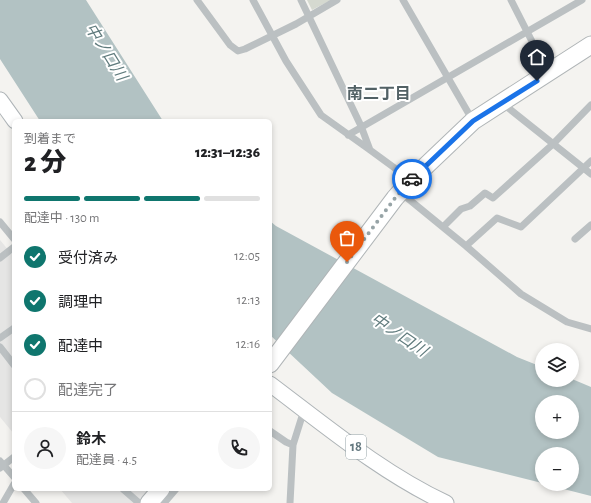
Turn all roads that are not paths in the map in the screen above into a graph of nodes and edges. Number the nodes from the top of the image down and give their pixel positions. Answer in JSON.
{"nodes":[{"id":1,"x":197,"y":0,"type":"edge"},
{"id":2,"x":253,"y":0,"type":"edge"},
{"id":3,"x":301,"y":0,"type":"edge"},
{"id":4,"x":337,"y":0,"type":"edge"},
{"id":5,"x":403,"y":0,"type":"edge"},
{"id":6,"x":511,"y":0,"type":"edge"},
{"id":7,"x":582,"y":0,"type":"edge"},
{"id":8,"x":309,"y":17,"type":"junction"},
{"id":9,"x":527,"y":33,"type":"junction"},
{"id":10,"x":272,"y":36,"type":"junction"},
{"id":11,"x":591,"y":45,"type":"edge"},
{"id":12,"x":548,"y":74,"type":"junction"},
{"id":13,"x":448,"y":77,"type":"junction"},
{"id":14,"x":0,"y":100,"type":"edge"},
{"id":15,"x":502,"y":103,"type":"junction"},
{"id":16,"x":591,"y":105,"type":"edge"},
{"id":17,"x":14,"y":119,"type":"edge"},
{"id":18,"x":473,"y":121,"type":"junction"},
{"id":19,"x":362,"y":126,"type":"junction"},
{"id":20,"x":348,"y":134,"type":"junction"},
{"id":21,"x":553,"y":144,"type":"junction"},
{"id":22,"x":370,"y":150,"type":"junction"},
{"id":23,"x":591,"y":161,"type":"edge"},
{"id":24,"x":584,"y":169,"type":"junction"},
{"id":25,"x":591,"y":174,"type":"edge"},
{"id":26,"x":402,"y":190,"type":"junction"},
{"id":27,"x":0,"y":222,"type":"edge"},
{"id":28,"x":591,"y":225,"type":"edge"},
{"id":29,"x":443,"y":227,"type":"junction"},
{"id":30,"x":12,"y":237,"type":"edge"},
{"id":31,"x":576,"y":239,"type":"dead end"},
{"id":32,"x":466,"y":246,"type":"junction"},
{"id":33,"x":12,"y":249,"type":"edge"},
{"id":34,"x":0,"y":258,"type":"edge"},
{"id":35,"x":12,"y":329,"type":"edge"},
{"id":36,"x":591,"y":329,"type":"edge"},
{"id":37,"x":0,"y":338,"type":"edge"},
{"id":38,"x":0,"y":347,"type":"edge"},
{"id":39,"x":272,"y":361,"type":"edge"},
{"id":40,"x":12,"y":362,"type":"edge"},
{"id":41,"x":272,"y":387,"type":"edge"},
{"id":42,"x":304,"y":409,"type":"junction"},
{"id":43,"x":272,"y":432,"type":"edge"},
{"id":44,"x":293,"y":445,"type":"junction"},
{"id":45,"x":12,"y":458,"type":"edge"},
{"id":46,"x":1,"y":465,"type":"edge"},
{"id":47,"x":12,"y":475,"type":"edge"},
{"id":48,"x":12,"y":488,"type":"edge"},
{"id":49,"x":26,"y":491,"type":"edge"},
{"id":50,"x":126,"y":491,"type":"edge"},
{"id":51,"x":152,"y":491,"type":"edge"},
{"id":52,"x":159,"y":491,"type":"edge"},
{"id":53,"x":174,"y":491,"type":"edge"},
{"id":54,"x":4,"y":503,"type":"edge"},
{"id":55,"x":36,"y":503,"type":"edge"},
{"id":56,"x":139,"y":503,"type":"edge"},
{"id":57,"x":148,"y":503,"type":"edge"},
{"id":58,"x":164,"y":503,"type":"edge"},
{"id":59,"x":290,"y":503,"type":"edge"},
{"id":60,"x":446,"y":503,"type":"edge"}],
"edges":[{"from":1,"to":10,"type":"street"},
{"from":2,"to":10,"type":"street"},
{"from":3,"to":8,"type":"street"},
{"from":4,"to":8,"type":"street"},
{"from":5,"to":13,"type":"street"},
{"from":6,"to":9,"type":"street"},
{"from":7,"to":9,"type":"street"},
{"from":8,"to":10,"type":"street"},
{"from":8,"to":19,"type":"street"},
{"from":9,"to":12,"type":"street"},
{"from":9,"to":13,"type":"street"},
{"from":10,"to":20,"type":"street"},
{"from":11,"to":12,"type":"highway"},
{"from":12,"to":15,"type":"highway"},
{"from":13,"to":18,"type":"street"},
{"from":13,"to":19,"type":"street"},
{"from":14,"to":17,"type":"main road"},
{"from":15,"to":18,"type":"highway"},
{"from":15,"to":21,"type":"street"},
{"from":16,"to":21,"type":"street"},
{"from":18,"to":26,"type":"highway"},
{"from":19,"to":20,"type":"street"},
{"from":19,"to":22,"type":"street"},
{"from":20,"to":22,"type":"street"},
{"from":21,"to":24,"type":"street"},
{"from":21,"to":29,"type":"street"},
{"from":22,"to":26,"type":"street"},
{"from":23,"to":24,"type":"street"},
{"from":24,"to":25,"type":"street"},
{"from":24,"to":32,"type":"street"},
{"from":26,"to":29,"type":"street"},
{"from":26,"to":39,"type":"highway"},
{"from":27,"to":30,"type":"street"},
{"from":28,"to":31,"type":"street"},
{"from":29,"to":32,"type":"street"},
{"from":32,"to":36,"type":"street"},
{"from":33,"to":34,"type":"street"},
{"from":35,"to":37,"type":"street"},
{"from":38,"to":40,"type":"street"},
{"from":41,"to":42,"type":"main road","number":"18"},
{"from":42,"to":44,"type":"street"},
{"from":42,"to":60,"type":"main road","number":"18"},
{"from":43,"to":44,"type":"street"},
{"from":44,"to":59,"type":"street"},
{"from":45,"to":46,"type":"street"},
{"from":46,"to":47,"type":"street"},
{"from":48,"to":54,"type":"street"},
{"from":49,"to":55,"type":"street"},
{"from":50,"to":56,"type":"street"},
{"from":51,"to":57,"type":"street"},
{"from":52,"to":57,"type":"highway"},
{"from":53,"to":58,"type":"street"}]}
